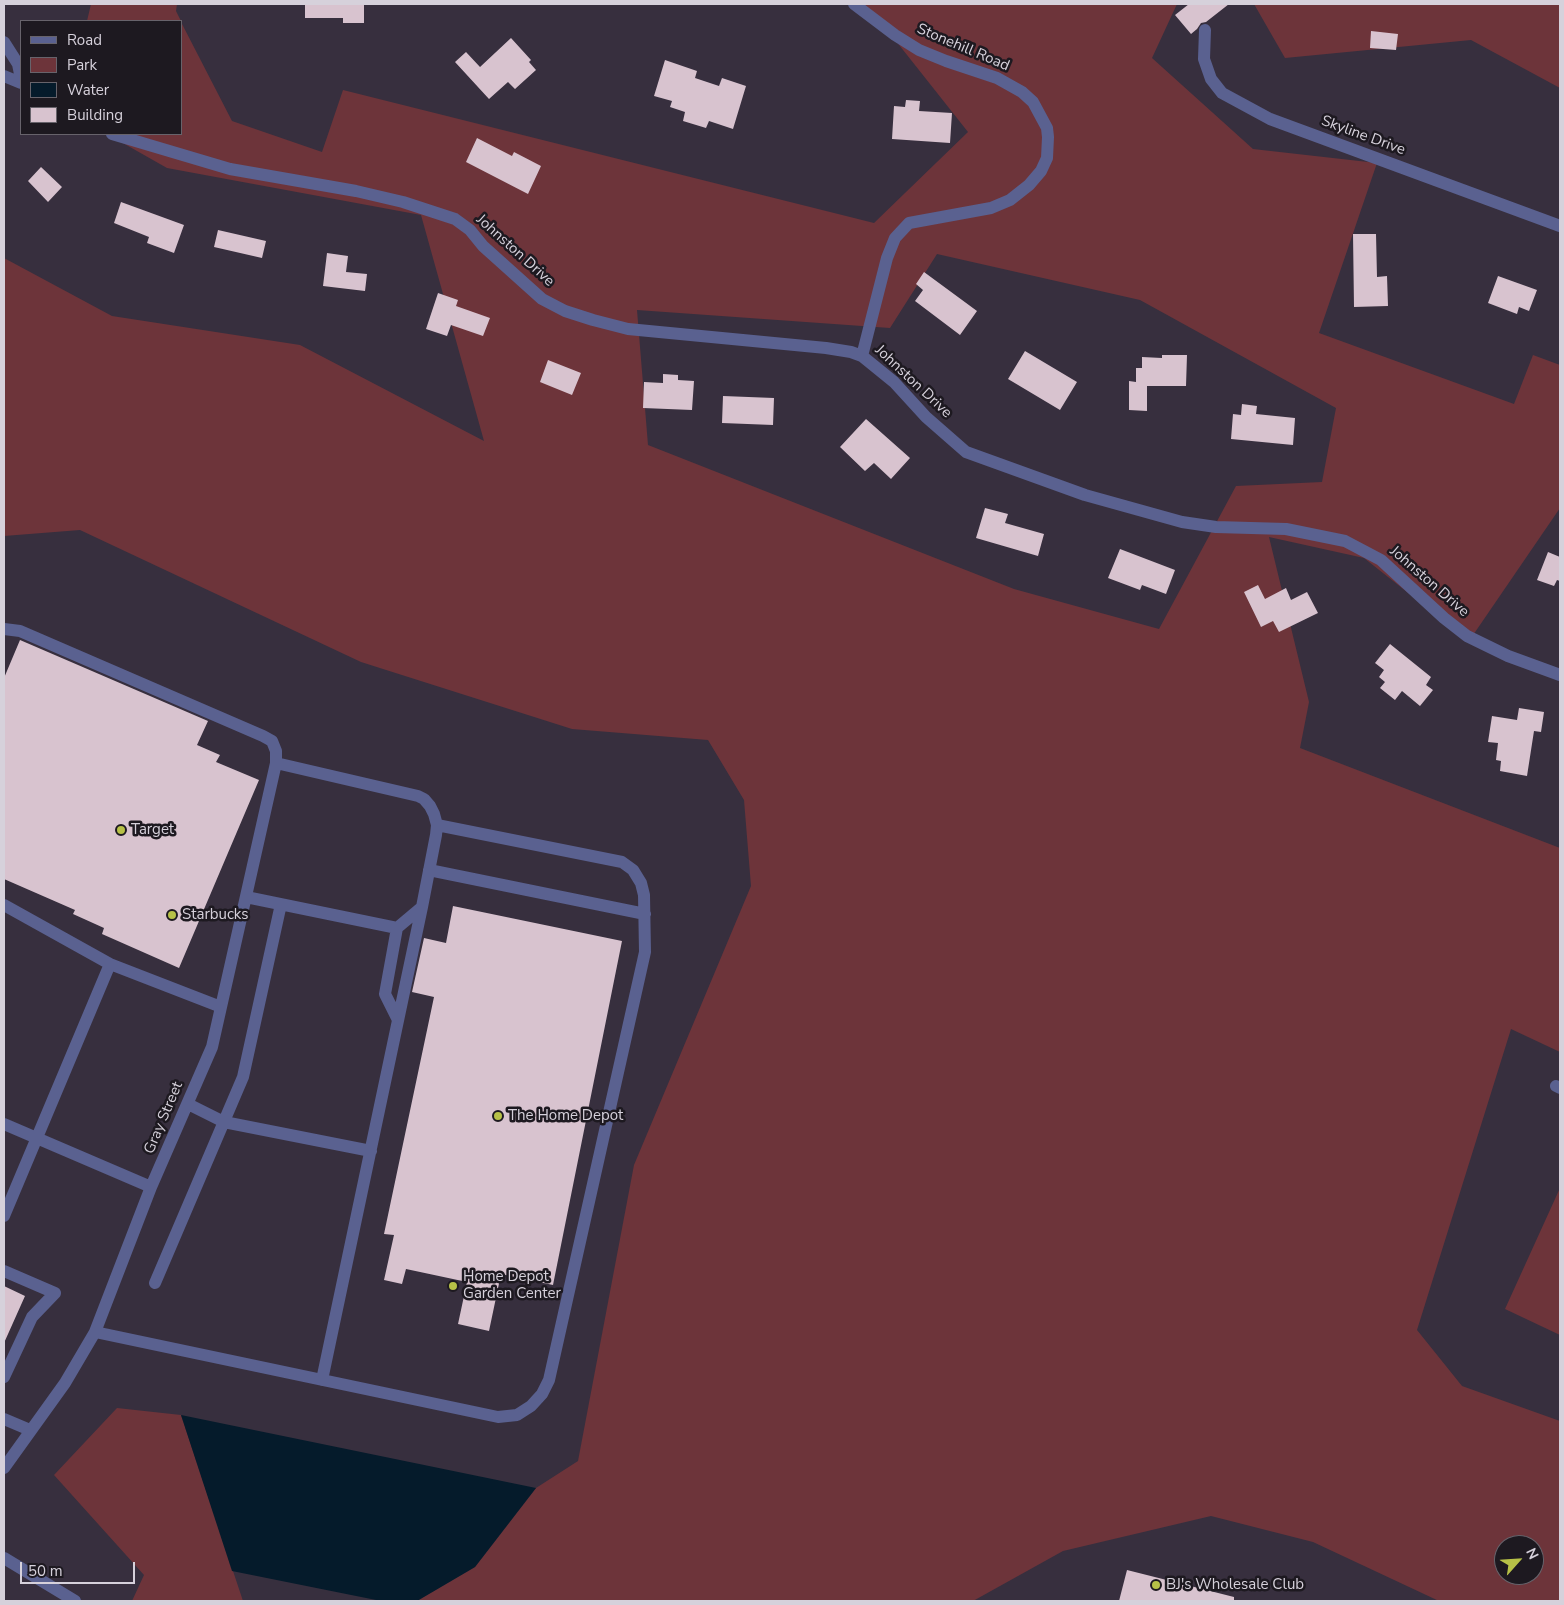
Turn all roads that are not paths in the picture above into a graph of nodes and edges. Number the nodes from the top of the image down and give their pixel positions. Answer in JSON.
{"nodes":[{"id":1,"x":854,"y":4,"type":"edge"},
{"id":2,"x":1205,"y":30,"type":"dead end"},
{"id":3,"x":4,"y":42,"type":"edge"},
{"id":4,"x":4,"y":76,"type":"edge"},
{"id":5,"x":20,"y":82,"type":"edge"},
{"id":6,"x":115,"y":135,"type":"edge"},
{"id":7,"x":1560,"y":226,"type":"edge"},
{"id":8,"x":862,"y":356,"type":"junction"},
{"id":9,"x":4,"y":628,"type":"edge"},
{"id":10,"x":1560,"y":676,"type":"edge"},
{"id":11,"x":276,"y":757,"type":"junction"},
{"id":12,"x":437,"y":825,"type":"junction"},
{"id":13,"x":429,"y":870,"type":"junction"},
{"id":14,"x":246,"y":897,"type":"junction"},
{"id":15,"x":281,"y":904,"type":"junction"},
{"id":16,"x":4,"y":905,"type":"edge"},
{"id":17,"x":422,"y":907,"type":"junction"},
{"id":18,"x":645,"y":914,"type":"junction"},
{"id":19,"x":397,"y":928,"type":"junction"},
{"id":20,"x":110,"y":964,"type":"junction"},
{"id":21,"x":221,"y":1007,"type":"junction"},
{"id":22,"x":398,"y":1020,"type":"junction"},
{"id":23,"x":188,"y":1104,"type":"junction"},
{"id":24,"x":224,"y":1122,"type":"junction"},
{"id":25,"x":4,"y":1124,"type":"edge"},
{"id":26,"x":36,"y":1138,"type":"junction"},
{"id":27,"x":370,"y":1151,"type":"junction"},
{"id":28,"x":151,"y":1187,"type":"junction"},
{"id":29,"x":4,"y":1216,"type":"edge"},
{"id":30,"x":4,"y":1271,"type":"edge"},
{"id":31,"x":155,"y":1283,"type":"dead end"},
{"id":32,"x":95,"y":1332,"type":"junction"},
{"id":33,"x":4,"y":1377,"type":"edge"},
{"id":34,"x":322,"y":1380,"type":"junction"},
{"id":35,"x":4,"y":1418,"type":"edge"},
{"id":36,"x":30,"y":1430,"type":"junction"},
{"id":37,"x":4,"y":1468,"type":"edge"},
{"id":38,"x":4,"y":1558,"type":"edge"},
{"id":39,"x":76,"y":1601,"type":"edge"}],
"edges":[{"from":1,"to":8,"type":"street","name":"Stonehill Road"},
{"from":2,"to":7,"type":"street","name":"Skyline Drive"},
{"from":3,"to":5,"type":"street"},
{"from":4,"to":5,"type":"street"},
{"from":6,"to":8,"type":"street","name":"Johnston Drive"},
{"from":8,"to":10,"type":"street","name":"Johnston Drive"},
{"from":9,"to":11,"type":"street"},
{"from":11,"to":12,"type":"street"},
{"from":11,"to":14,"type":"street","name":"Gray Street"},
{"from":12,"to":13,"type":"street"},
{"from":12,"to":18,"type":"street"},
{"from":13,"to":17,"type":"street"},
{"from":13,"to":18,"type":"street"},
{"from":14,"to":15,"type":"street"},
{"from":14,"to":21,"type":"street","name":"Gray Street"},
{"from":15,"to":19,"type":"street"},
{"from":15,"to":24,"type":"street"},
{"from":16,"to":20,"type":"street"},
{"from":17,"to":19,"type":"street"},
{"from":17,"to":22,"type":"street"},
{"from":18,"to":34,"type":"street"},
{"from":19,"to":22,"type":"street"},
{"from":20,"to":21,"type":"street"},
{"from":20,"to":26,"type":"street"},
{"from":21,"to":23,"type":"street","name":"Gray Street"},
{"from":22,"to":27,"type":"street"},
{"from":23,"to":24,"type":"street"},
{"from":23,"to":28,"type":"street","name":"Gray Street"},
{"from":24,"to":27,"type":"street"},
{"from":24,"to":31,"type":"street"},
{"from":25,"to":26,"type":"street"},
{"from":26,"to":28,"type":"street"},
{"from":26,"to":29,"type":"street"},
{"from":27,"to":34,"type":"street"},
{"from":28,"to":32,"type":"street","name":"Gray Street"},
{"from":30,"to":33,"type":"street"},
{"from":32,"to":34,"type":"street"},
{"from":32,"to":36,"type":"street","name":"Gray Street"},
{"from":35,"to":36,"type":"street"},
{"from":36,"to":37,"type":"street","name":"Gray Street"},
{"from":38,"to":39,"type":"street"}]}
